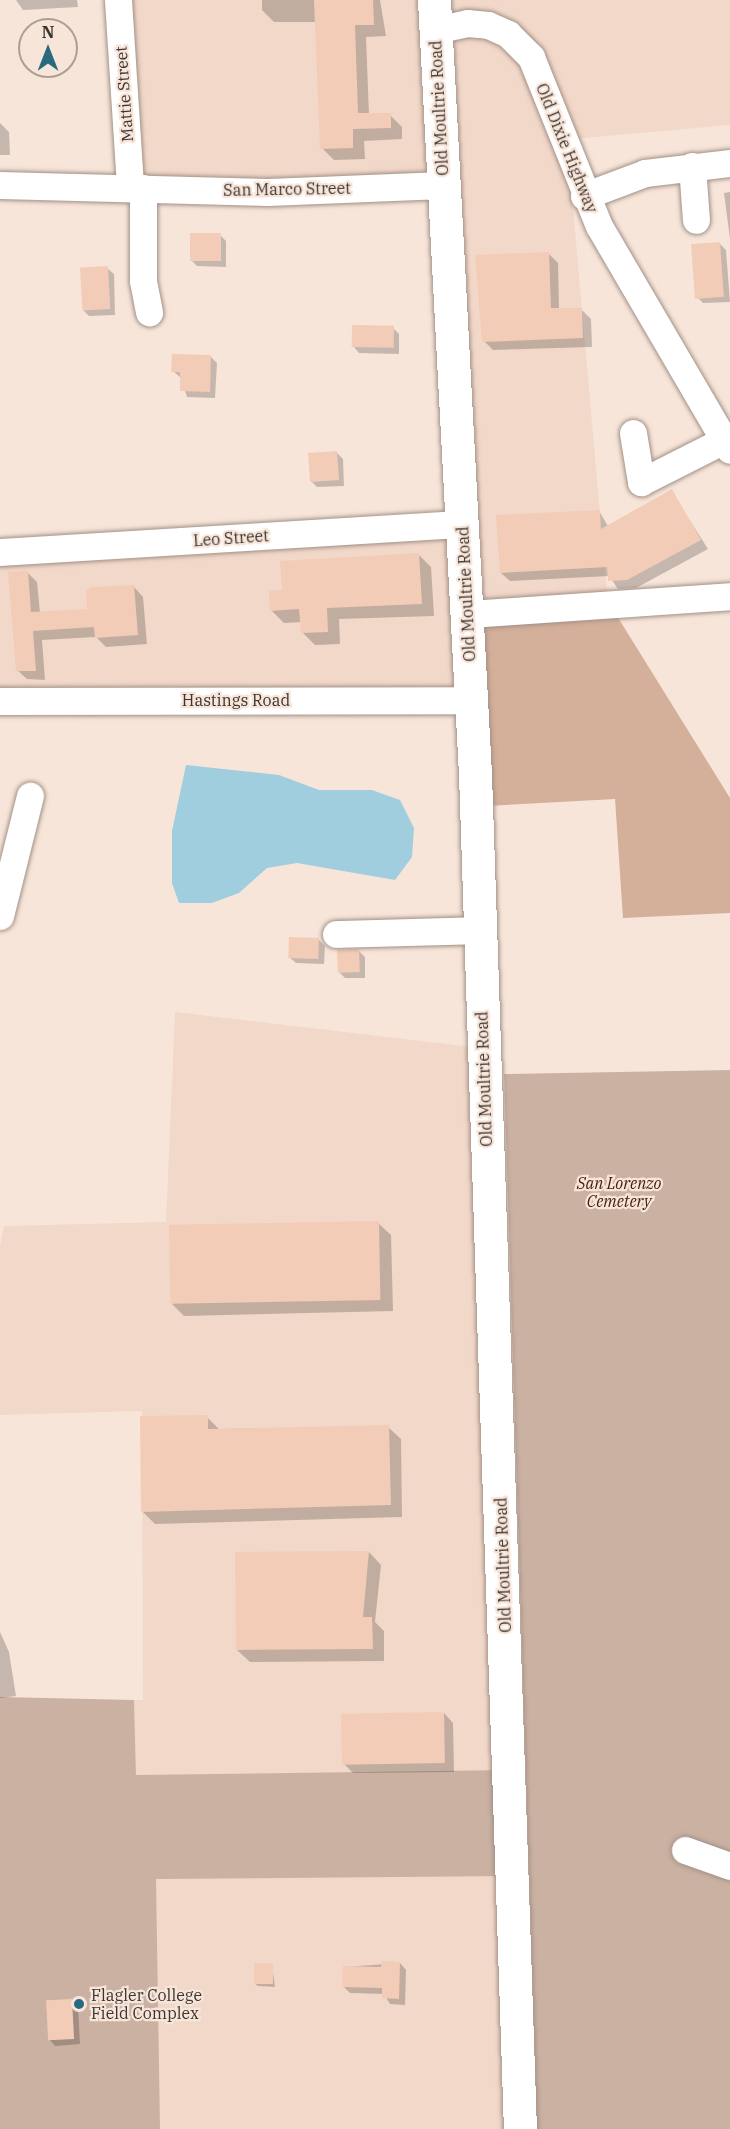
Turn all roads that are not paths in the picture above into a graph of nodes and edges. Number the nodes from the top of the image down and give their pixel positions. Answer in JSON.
{"nodes":[{"id":1,"x":118,"y":0,"type":"edge"},
{"id":2,"x":434,"y":15,"type":"edge"},
{"id":3,"x":730,"y":163,"type":"edge"},
{"id":4,"x":692,"y":166,"type":"junction"},
{"id":5,"x":0,"y":185,"type":"edge"},
{"id":6,"x":443,"y":185,"type":"junction"},
{"id":7,"x":136,"y":188,"type":"junction"},
{"id":8,"x":584,"y":196,"type":"junction"},
{"id":9,"x":696,"y":220,"type":"dead end"},
{"id":10,"x":149,"y":312,"type":"dead end"},
{"id":11,"x":633,"y":433,"type":"dead end"},
{"id":12,"x":727,"y":445,"type":"edge"},
{"id":13,"x":462,"y":524,"type":"junction"},
{"id":14,"x":0,"y":552,"type":"edge"},
{"id":15,"x":730,"y":596,"type":"edge"},
{"id":16,"x":468,"y":614,"type":"junction"},
{"id":17,"x":471,"y":700,"type":"junction"},
{"id":18,"x":0,"y":701,"type":"edge"},
{"id":19,"x":30,"y":796,"type":"dead end"},
{"id":20,"x":0,"y":916,"type":"edge"},
{"id":21,"x":479,"y":930,"type":"junction"},
{"id":22,"x":336,"y":934,"type":"dead end"},
{"id":23,"x":685,"y":1850,"type":"dead end"},
{"id":24,"x":730,"y":1866,"type":"edge"},
{"id":25,"x":520,"y":2129,"type":"edge"}],
"edges":[{"from":1,"to":7,"type":"street","name":"Mattie Street"},
{"from":2,"to":6,"type":"main road","name":"Old Moultrie Road"},
{"from":2,"to":8,"type":"street","name":"Old Dixie Highway"},
{"from":3,"to":4,"type":"street"},
{"from":4,"to":8,"type":"street"},
{"from":4,"to":9,"type":"street"},
{"from":5,"to":7,"type":"street","name":"San Marco Street"},
{"from":6,"to":7,"type":"street","name":"San Marco Street"},
{"from":6,"to":13,"type":"main road","name":"Old Moultrie Road"},
{"from":7,"to":10,"type":"street","name":"Mattie Street"},
{"from":8,"to":12,"type":"street","name":"Old Dixie Highway"},
{"from":11,"to":12,"type":"street"},
{"from":13,"to":14,"type":"street","name":"Leo Street"},
{"from":13,"to":16,"type":"main road","name":"Old Moultrie Road"},
{"from":15,"to":16,"type":"street"},
{"from":16,"to":17,"type":"main road","name":"Old Moultrie Road"},
{"from":17,"to":18,"type":"street","name":"Hastings Road"},
{"from":17,"to":21,"type":"main road","name":"Old Moultrie Road"},
{"from":19,"to":20,"type":"street"},
{"from":21,"to":22,"type":"street"},
{"from":21,"to":25,"type":"main road","name":"Old Moultrie Road"},
{"from":23,"to":24,"type":"street"}]}
